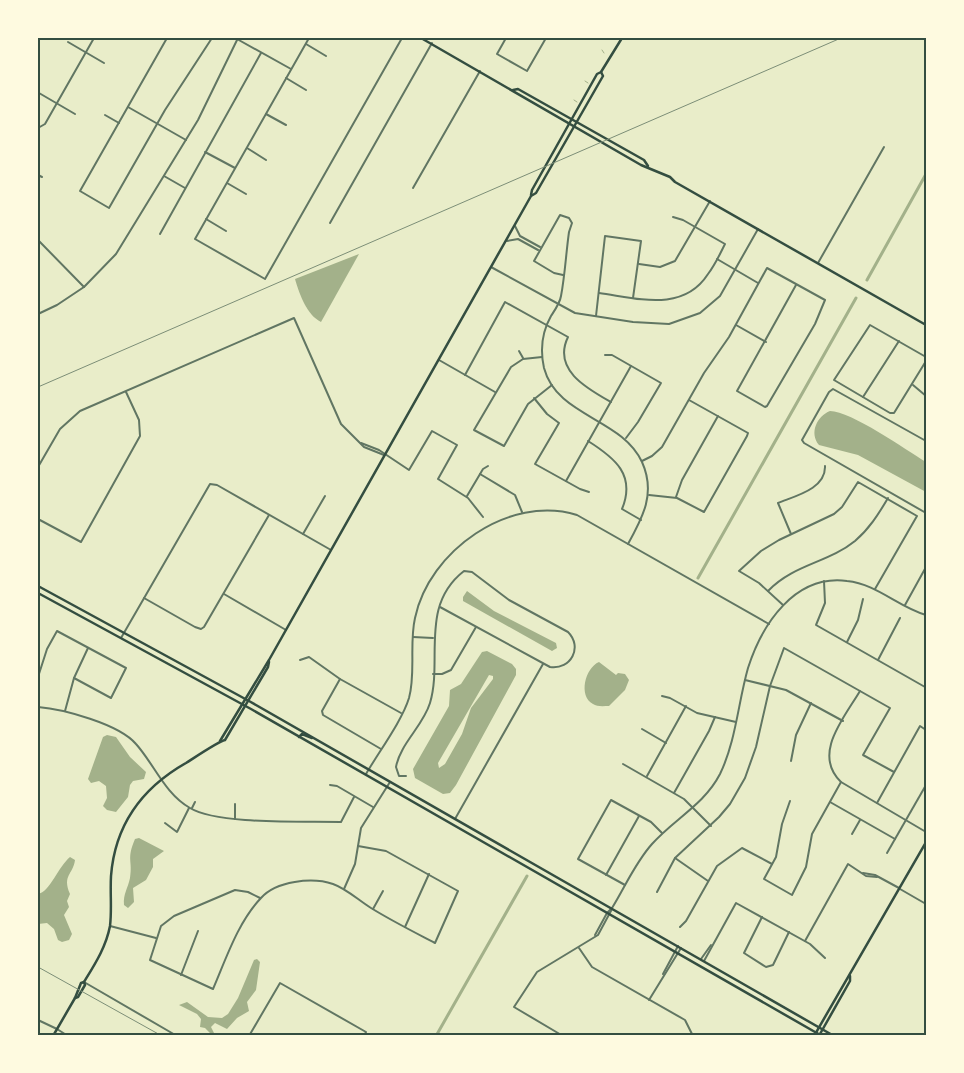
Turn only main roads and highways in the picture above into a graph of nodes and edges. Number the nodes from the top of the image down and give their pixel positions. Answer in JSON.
{"nodes":[{"id":1,"x":421,"y":38,"type":"edge"},
{"id":2,"x":622,"y":38,"type":"edge"},
{"id":3,"x":601,"y":72,"type":"junction"},
{"id":4,"x":513,"y":90,"type":"junction"},
{"id":5,"x":572,"y":119,"type":"junction"},
{"id":6,"x":577,"y":122,"type":"junction"},
{"id":7,"x":568,"y":124,"type":"junction"},
{"id":8,"x":574,"y":127,"type":"junction"},
{"id":9,"x":649,"y":167,"type":"junction"},
{"id":10,"x":531,"y":196,"type":"junction"},
{"id":11,"x":926,"y":325,"type":"edge"},
{"id":12,"x":38,"y":586,"type":"edge"},
{"id":13,"x":38,"y":592,"type":"edge"},
{"id":14,"x":269,"y":660,"type":"junction"},
{"id":15,"x":176,"y":661,"type":"junction"},
{"id":16,"x":173,"y":666,"type":"junction"},
{"id":17,"x":245,"y":698,"type":"junction"},
{"id":18,"x":249,"y":701,"type":"junction"},
{"id":19,"x":242,"y":704,"type":"junction"},
{"id":20,"x":246,"y":706,"type":"junction"},
{"id":21,"x":299,"y":737,"type":"junction"},
{"id":22,"x":313,"y":738,"type":"junction"},
{"id":23,"x":220,"y":741,"type":"junction"},
{"id":24,"x":478,"y":832,"type":"junction"},
{"id":25,"x":475,"y":837,"type":"junction"},
{"id":26,"x":926,"y":842,"type":"edge"},
{"id":27,"x":533,"y":864,"type":"junction"},
{"id":28,"x":530,"y":870,"type":"junction"},
{"id":29,"x":850,"y":976,"type":"junction"},
{"id":30,"x":749,"y":987,"type":"junction"},
{"id":31,"x":746,"y":992,"type":"junction"},
{"id":32,"x":819,"y":1027,"type":"junction"},
{"id":33,"x":823,"y":1029,"type":"junction"},
{"id":34,"x":815,"y":1034,"type":"edge"},
{"id":35,"x":820,"y":1035,"type":"edge"},
{"id":36,"x":53,"y":1036,"type":"edge"},
{"id":37,"x":834,"y":1036,"type":"edge"}],
"edges":[{"from":1,"to":4,"type":"main road"},
{"from":2,"to":3,"type":"main road"},
{"from":3,"to":5,"type":"main road"},
{"from":3,"to":6,"type":"main road"},
{"from":4,"to":5,"type":"main road"},
{"from":4,"to":7,"type":"main road"},
{"from":5,"to":6,"type":"main road"},
{"from":5,"to":7,"type":"main road"},
{"from":6,"to":8,"type":"main road"},
{"from":6,"to":9,"type":"main road"},
{"from":7,"to":8,"type":"main road"},
{"from":7,"to":10,"type":"main road"},
{"from":8,"to":9,"type":"main road"},
{"from":8,"to":10,"type":"main road"},
{"from":9,"to":11,"type":"main road"},
{"from":10,"to":14,"type":"main road"},
{"from":12,"to":15,"type":"main road"},
{"from":13,"to":16,"type":"main road"},
{"from":14,"to":17,"type":"main road"},
{"from":14,"to":18,"type":"main road"},
{"from":15,"to":16,"type":"main road"},
{"from":15,"to":17,"type":"main road"},
{"from":16,"to":19,"type":"main road"},
{"from":17,"to":18,"type":"main road"},
{"from":17,"to":19,"type":"main road"},
{"from":18,"to":20,"type":"main road"},
{"from":18,"to":22,"type":"main road"},
{"from":19,"to":20,"type":"main road"},
{"from":19,"to":23,"type":"main road"},
{"from":20,"to":21,"type":"main road"},
{"from":20,"to":23,"type":"main road"},
{"from":21,"to":22,"type":"main road"},
{"from":21,"to":25,"type":"main road"},
{"from":22,"to":24,"type":"main road"},
{"from":23,"to":36,"type":"main road"},
{"from":24,"to":25,"type":"main road"},
{"from":24,"to":27,"type":"main road"},
{"from":25,"to":28,"type":"main road"},
{"from":26,"to":29,"type":"main road"},
{"from":27,"to":28,"type":"main road"},
{"from":27,"to":30,"type":"main road"},
{"from":28,"to":31,"type":"main road"},
{"from":29,"to":32,"type":"main road"},
{"from":29,"to":33,"type":"main road"},
{"from":30,"to":31,"type":"main road"},
{"from":30,"to":32,"type":"main road"},
{"from":31,"to":34,"type":"main road"},
{"from":32,"to":33,"type":"main road"},
{"from":32,"to":34,"type":"main road"},
{"from":33,"to":35,"type":"main road"},
{"from":33,"to":37,"type":"main road"},
{"from":34,"to":35,"type":"main road"}]}
